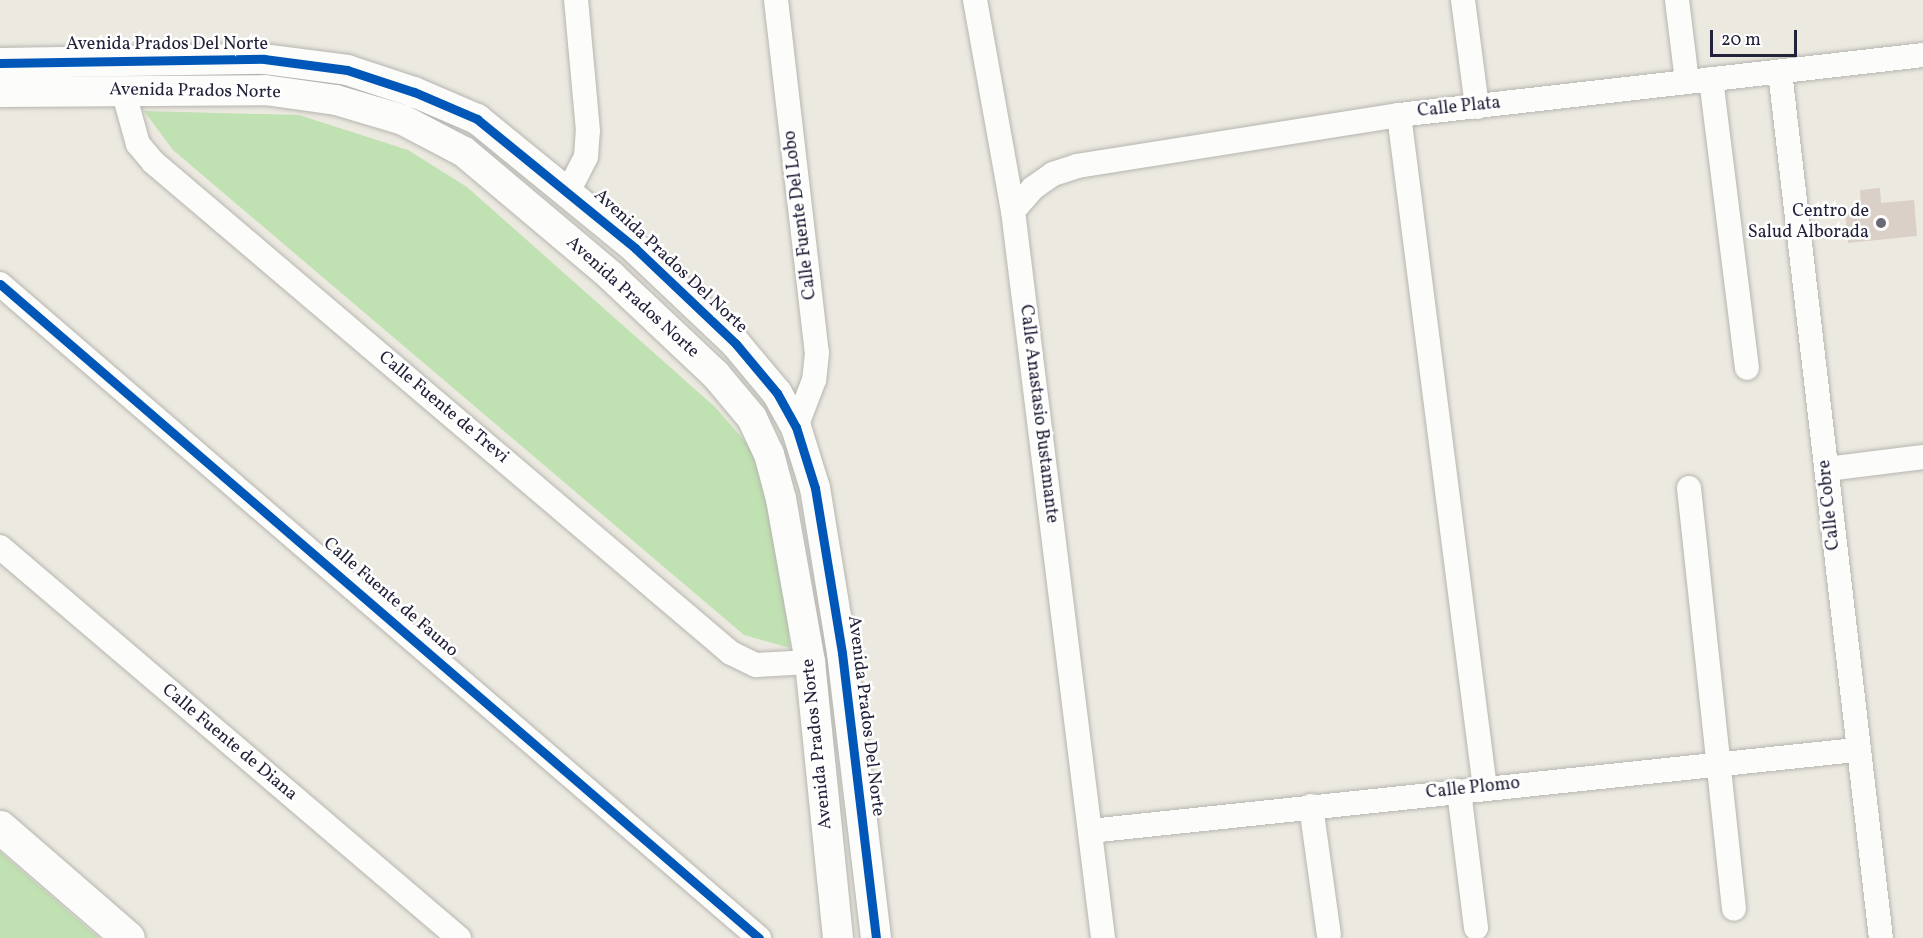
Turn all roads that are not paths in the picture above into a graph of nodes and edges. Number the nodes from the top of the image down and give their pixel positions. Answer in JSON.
{"nodes":[{"id":1,"x":576,"y":0,"type":"edge"},
{"id":2,"x":776,"y":0,"type":"edge"},
{"id":3,"x":975,"y":0,"type":"edge"},
{"id":4,"x":1463,"y":0,"type":"edge"},
{"id":5,"x":1677,"y":0,"type":"edge"},
{"id":6,"x":1923,"y":55,"type":"edge"},
{"id":7,"x":0,"y":63,"type":"edge"},
{"id":8,"x":1780,"y":72,"type":"junction"},
{"id":9,"x":1712,"y":79,"type":"junction"},
{"id":10,"x":1687,"y":81,"type":"junction"},
{"id":11,"x":123,"y":90,"type":"junction"},
{"id":12,"x":0,"y":92,"type":"edge"},
{"id":13,"x":1477,"y":107,"type":"junction"},
{"id":14,"x":1399,"y":115,"type":"junction"},
{"id":15,"x":568,"y":192,"type":"junction"},
{"id":16,"x":1013,"y":211,"type":"junction"},
{"id":17,"x":635,"y":248,"type":"junction"},
{"id":18,"x":611,"y":276,"type":"junction"},
{"id":19,"x":0,"y":284,"type":"edge"},
{"id":20,"x":1747,"y":368,"type":"dead end"},
{"id":21,"x":796,"y":427,"type":"junction"},
{"id":22,"x":1923,"y":457,"type":"edge"},
{"id":23,"x":1827,"y":469,"type":"junction"},
{"id":24,"x":1689,"y":488,"type":"dead end"},
{"id":25,"x":0,"y":547,"type":"edge"},
{"id":26,"x":810,"y":662,"type":"junction"},
{"id":27,"x":1856,"y":750,"type":"junction"},
{"id":28,"x":1717,"y":764,"type":"junction"},
{"id":29,"x":1485,"y":788,"type":"junction"},
{"id":30,"x":1459,"y":791,"type":"junction"},
{"id":31,"x":1311,"y":806,"type":"junction"},
{"id":32,"x":0,"y":827,"type":"edge"},
{"id":33,"x":1090,"y":831,"type":"junction"},
{"id":34,"x":1734,"y":909,"type":"dead end"},
{"id":35,"x":1476,"y":928,"type":"dead end"},
{"id":36,"x":1329,"y":935,"type":"dead end"},
{"id":37,"x":128,"y":938,"type":"edge"},
{"id":38,"x":459,"y":938,"type":"edge"},
{"id":39,"x":759,"y":938,"type":"edge"},
{"id":40,"x":838,"y":938,"type":"edge"},
{"id":41,"x":876,"y":938,"type":"edge"},
{"id":42,"x":1103,"y":938,"type":"edge"},
{"id":43,"x":1881,"y":938,"type":"edge"}],
"edges":[{"from":1,"to":15,"type":"street"},
{"from":2,"to":21,"type":"street","name":"Calle Fuente Del Lobo"},
{"from":3,"to":16,"type":"street","name":"Calle Anastasio Bustamante"},
{"from":4,"to":13,"type":"street"},
{"from":5,"to":10,"type":"street"},
{"from":6,"to":8,"type":"street","name":"Calle Plata"},
{"from":7,"to":15,"type":"street","name":"Avenida Prados Del Norte"},
{"from":8,"to":9,"type":"street","name":"Calle Plata"},
{"from":8,"to":23,"type":"street","name":"Calle Cobre"},
{"from":9,"to":10,"type":"street","name":"Calle Plata"},
{"from":9,"to":20,"type":"street"},
{"from":10,"to":13,"type":"street","name":"Calle Plata"},
{"from":11,"to":12,"type":"street","name":"Avenida Prados Norte"},
{"from":11,"to":18,"type":"street","name":"Avenida Prados Norte"},
{"from":11,"to":26,"type":"street","name":"Calle Fuente de Trevi"},
{"from":13,"to":14,"type":"street","name":"Calle Plata"},
{"from":14,"to":16,"type":"street","name":"Calle Plata"},
{"from":14,"to":29,"type":"street"},
{"from":15,"to":17,"type":"street","name":"Avenida Prados Del Norte"},
{"from":16,"to":33,"type":"street","name":"Calle Anastasio Bustamante"},
{"from":17,"to":18,"type":"street"},
{"from":17,"to":21,"type":"street","name":"Avenida Prados Del Norte"},
{"from":18,"to":26,"type":"street","name":"Avenida Prados Norte"},
{"from":19,"to":39,"type":"street","name":"Calle Fuente de Fauno"},
{"from":21,"to":41,"type":"street","name":"Avenida Prados Del Norte"},
{"from":22,"to":23,"type":"street"},
{"from":23,"to":27,"type":"street","name":"Calle Cobre"},
{"from":24,"to":28,"type":"street"},
{"from":25,"to":38,"type":"street","name":"Calle Fuente de Diana"},
{"from":26,"to":40,"type":"street","name":"Avenida Prados Norte"},
{"from":27,"to":28,"type":"street","name":"Calle Plomo"},
{"from":27,"to":43,"type":"street","name":"Calle Cobre"},
{"from":28,"to":29,"type":"street","name":"Calle Plomo"},
{"from":28,"to":34,"type":"street"},
{"from":29,"to":30,"type":"street","name":"Calle Plomo"},
{"from":30,"to":31,"type":"street","name":"Calle Plomo"},
{"from":30,"to":35,"type":"street"},
{"from":31,"to":33,"type":"street","name":"Calle Plomo"},
{"from":31,"to":36,"type":"street"},
{"from":32,"to":37,"type":"main road"},
{"from":33,"to":42,"type":"street","name":"Calle Anastasio Bustamante"}]}
